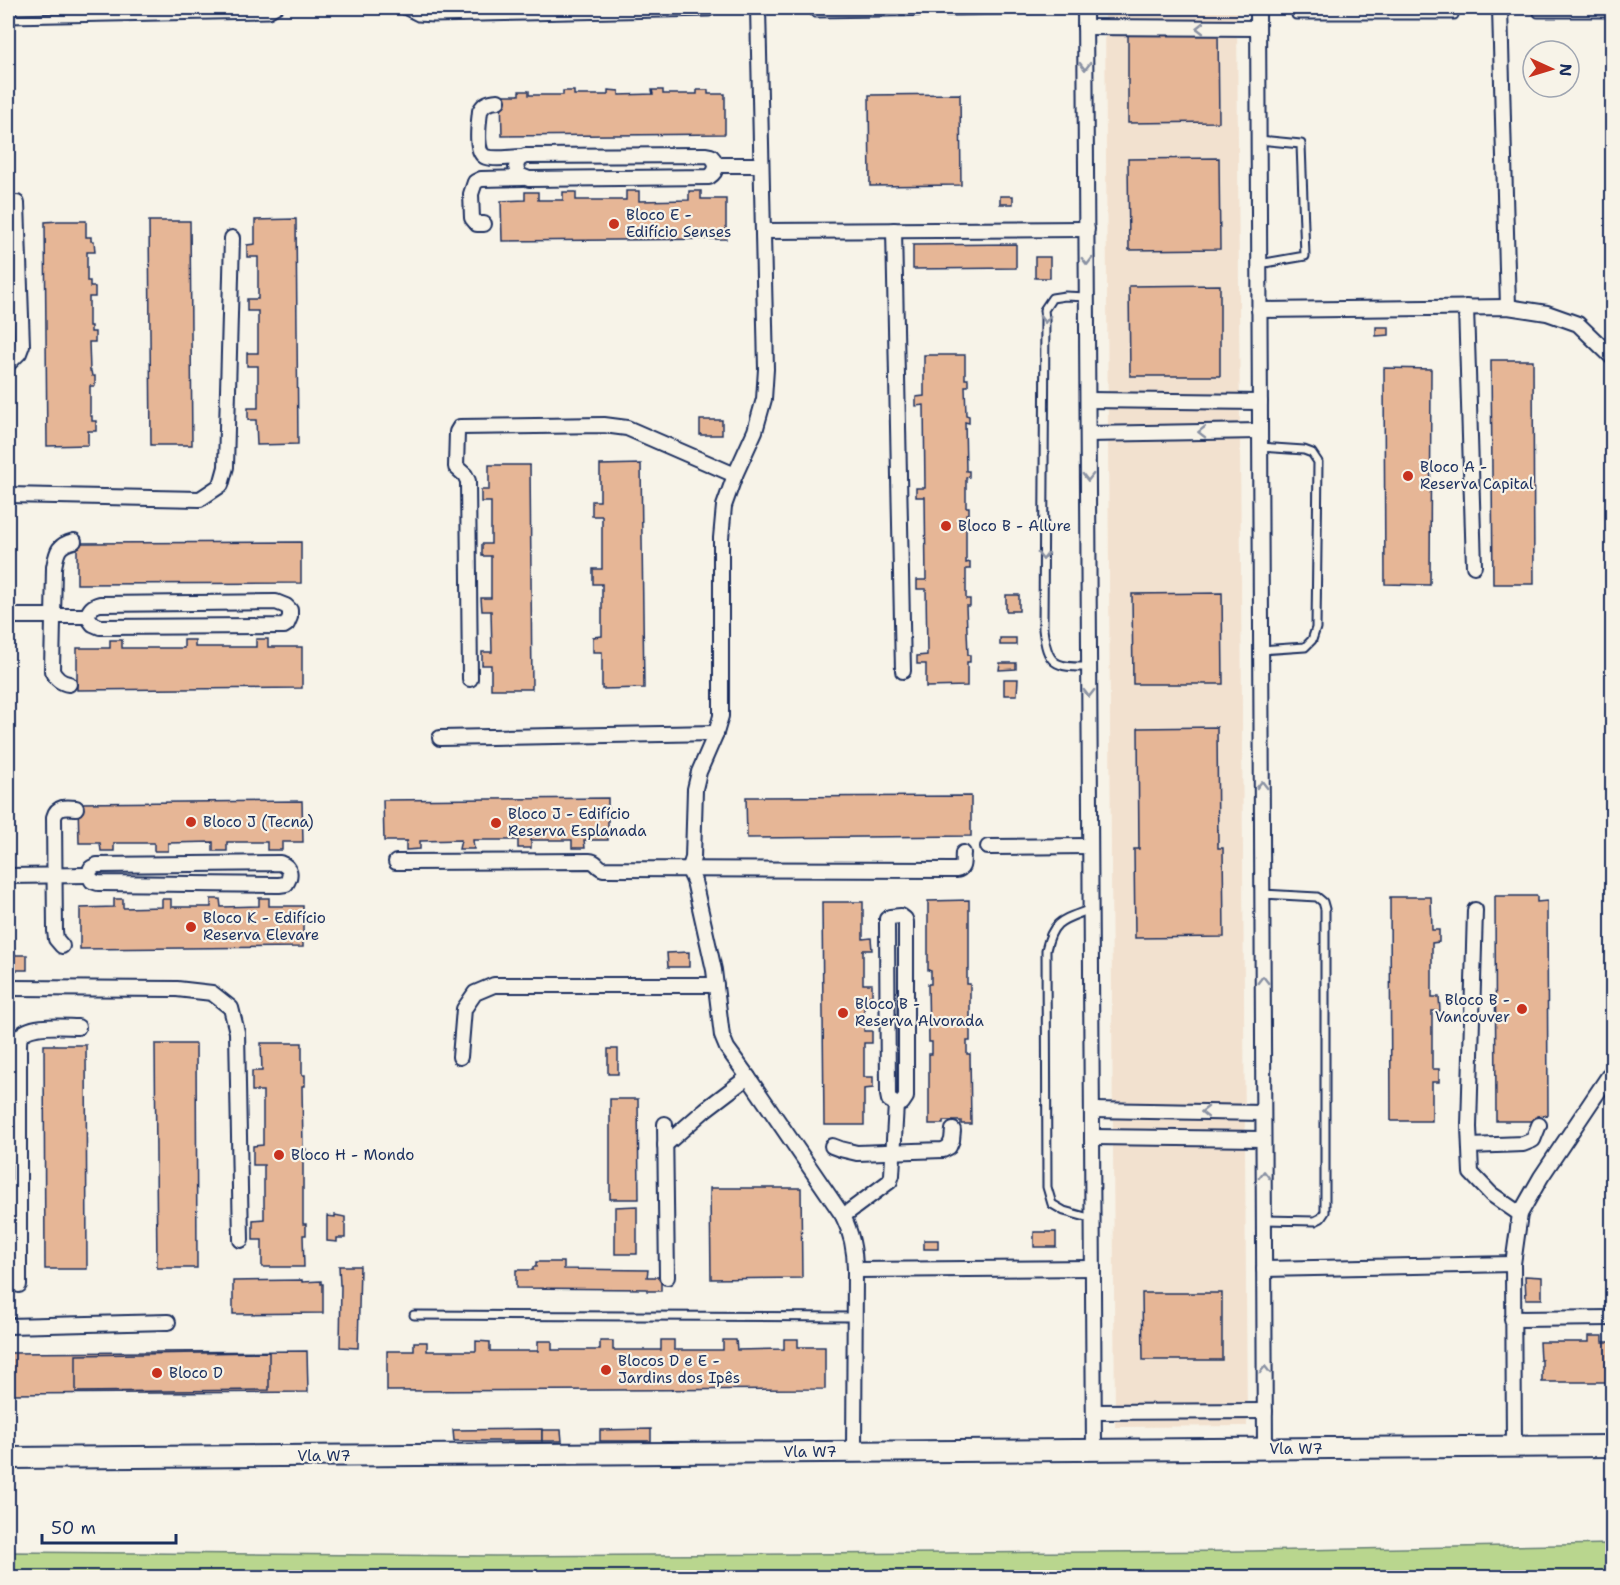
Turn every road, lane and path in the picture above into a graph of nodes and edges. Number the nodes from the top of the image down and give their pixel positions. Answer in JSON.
{"nodes":[{"id":1,"x":279,"y":8,"type":"edge"},
{"id":2,"x":403,"y":8,"type":"edge"},
{"id":3,"x":714,"y":8,"type":"edge"},
{"id":4,"x":758,"y":8,"type":"edge"},
{"id":5,"x":812,"y":8,"type":"edge"},
{"id":6,"x":1045,"y":8,"type":"edge"},
{"id":7,"x":1085,"y":8,"type":"edge"},
{"id":8,"x":1258,"y":8,"type":"edge"},
{"id":9,"x":1295,"y":8,"type":"edge"},
{"id":10,"x":1454,"y":8,"type":"edge"},
{"id":11,"x":1500,"y":8,"type":"edge"},
{"id":12,"x":1538,"y":8,"type":"edge"},
{"id":13,"x":1612,"y":13,"type":"edge"},
{"id":14,"x":8,"y":19,"type":"edge"},
{"id":15,"x":1085,"y":27,"type":"junction"},
{"id":16,"x":1258,"y":28,"type":"junction"},
{"id":17,"x":498,"y":101,"type":"dead end"},
{"id":18,"x":1258,"y":140,"type":"junction"},
{"id":19,"x":521,"y":157,"type":"junction"},
{"id":20,"x":717,"y":165,"type":"junction"},
{"id":21,"x":761,"y":165,"type":"junction"},
{"id":22,"x":523,"y":178,"type":"junction"},
{"id":23,"x":17,"y":203,"type":"dead end"},
{"id":24,"x":484,"y":224,"type":"dead end"},
{"id":25,"x":1086,"y":229,"type":"junction"},
{"id":26,"x":894,"y":230,"type":"junction"},
{"id":27,"x":763,"y":231,"type":"junction"},
{"id":28,"x":232,"y":238,"type":"dead end"},
{"id":29,"x":1259,"y":264,"type":"junction"},
{"id":30,"x":1087,"y":297,"type":"junction"},
{"id":31,"x":1508,"y":307,"type":"junction"},
{"id":32,"x":1466,"y":308,"type":"junction"},
{"id":33,"x":1259,"y":310,"type":"junction"},
{"id":34,"x":8,"y":325,"type":"edge"},
{"id":35,"x":22,"y":325,"type":"junction"},
{"id":36,"x":1612,"y":357,"type":"edge"},
{"id":37,"x":8,"y":364,"type":"edge"},
{"id":38,"x":1088,"y":400,"type":"junction"},
{"id":39,"x":1260,"y":402,"type":"junction"},
{"id":40,"x":1260,"y":431,"type":"junction"},
{"id":41,"x":1088,"y":434,"type":"junction"},
{"id":42,"x":1260,"y":447,"type":"junction"},
{"id":43,"x":735,"y":475,"type":"junction"},
{"id":44,"x":8,"y":495,"type":"edge"},
{"id":45,"x":74,"y":541,"type":"dead end"},
{"id":46,"x":1474,"y":566,"type":"dead end"},
{"id":47,"x":53,"y":615,"type":"junction"},
{"id":48,"x":8,"y":616,"type":"edge"},
{"id":49,"x":87,"y":616,"type":"junction"},
{"id":50,"x":1261,"y":650,"type":"junction"},
{"id":51,"x":1089,"y":667,"type":"junction"},
{"id":52,"x":903,"y":671,"type":"dead end"},
{"id":53,"x":470,"y":679,"type":"dead end"},
{"id":54,"x":69,"y":684,"type":"dead end"},
{"id":55,"x":716,"y":733,"type":"junction"},
{"id":56,"x":440,"y":738,"type":"dead end"},
{"id":57,"x":76,"y":808,"type":"dead end"},
{"id":58,"x":1090,"y":846,"type":"junction"},
{"id":59,"x":988,"y":848,"type":"dead end"},
{"id":60,"x":963,"y":853,"type":"dead end"},
{"id":61,"x":396,"y":862,"type":"dead end"},
{"id":62,"x":689,"y":870,"type":"junction"},
{"id":63,"x":89,"y":875,"type":"junction"},
{"id":64,"x":8,"y":876,"type":"edge"},
{"id":65,"x":56,"y":876,"type":"junction"},
{"id":66,"x":1263,"y":894,"type":"junction"},
{"id":67,"x":1091,"y":909,"type":"junction"},
{"id":68,"x":1475,"y":910,"type":"dead end"},
{"id":69,"x":62,"y":946,"type":"dead end"},
{"id":70,"x":716,"y":985,"type":"junction"},
{"id":71,"x":8,"y":988,"type":"edge"},
{"id":72,"x":78,"y":1027,"type":"dead end"},
{"id":73,"x":460,"y":1057,"type":"dead end"},
{"id":74,"x":1612,"y":1071,"type":"edge"},
{"id":75,"x":748,"y":1077,"type":"junction"},
{"id":76,"x":896,"y":1104,"type":"junction"},
{"id":77,"x":1092,"y":1110,"type":"junction"},
{"id":78,"x":1263,"y":1113,"type":"junction"},
{"id":79,"x":13,"y":1115,"type":"edge"},
{"id":80,"x":665,"y":1124,"type":"dead end"},
{"id":81,"x":1539,"y":1125,"type":"dead end"},
{"id":82,"x":953,"y":1130,"type":"dead end"},
{"id":83,"x":1092,"y":1137,"type":"junction"},
{"id":84,"x":1263,"y":1139,"type":"junction"},
{"id":85,"x":665,"y":1145,"type":"junction"},
{"id":86,"x":832,"y":1146,"type":"dead end"},
{"id":87,"x":1470,"y":1146,"type":"junction"},
{"id":88,"x":893,"y":1151,"type":"junction"},
{"id":89,"x":1520,"y":1214,"type":"junction"},
{"id":90,"x":843,"y":1216,"type":"junction"},
{"id":91,"x":1093,"y":1220,"type":"junction"},
{"id":92,"x":1264,"y":1220,"type":"junction"},
{"id":93,"x":241,"y":1240,"type":"dead end"},
{"id":94,"x":1513,"y":1264,"type":"junction"},
{"id":95,"x":1093,"y":1268,"type":"junction"},
{"id":96,"x":1264,"y":1269,"type":"junction"},
{"id":97,"x":855,"y":1270,"type":"junction"},
{"id":98,"x":667,"y":1277,"type":"dead end"},
{"id":99,"x":18,"y":1285,"type":"dead end"},
{"id":100,"x":414,"y":1315,"type":"dead end"},
{"id":101,"x":855,"y":1317,"type":"junction"},
{"id":102,"x":1612,"y":1318,"type":"edge"},
{"id":103,"x":1512,"y":1319,"type":"junction"},
{"id":104,"x":168,"y":1322,"type":"dead end"},
{"id":105,"x":8,"y":1326,"type":"edge"},
{"id":106,"x":1265,"y":1411,"type":"junction"},
{"id":107,"x":1094,"y":1413,"type":"junction"},
{"id":108,"x":1612,"y":1446,"type":"edge"},
{"id":109,"x":1514,"y":1447,"type":"junction"},
{"id":110,"x":1265,"y":1449,"type":"junction"},
{"id":111,"x":1094,"y":1450,"type":"junction"},
{"id":112,"x":854,"y":1452,"type":"junction"},
{"id":113,"x":8,"y":1458,"type":"edge"}],
"edges":[{"from":1,"to":14,"type":"lane"},
{"from":2,"to":3,"type":"lane"},
{"from":4,"to":21,"type":"street"},
{"from":5,"to":6,"type":"lane"},
{"from":7,"to":15,"type":"street"},
{"from":8,"to":16,"type":"street"},
{"from":9,"to":10,"type":"lane"},
{"from":11,"to":31,"type":"street"},
{"from":12,"to":13,"type":"lane"},
{"from":16,"to":15,"type":"street","one_way":true},
{"from":15,"to":25,"type":"street","one_way":true},
{"from":16,"to":18,"type":"street"},
{"from":17,"to":19,"type":"street"},
{"from":18,"to":29,"type":"street"},
{"from":18,"to":29,"type":"lane"},
{"from":19,"to":20,"type":"street"},
{"from":19,"to":22,"type":"street"},
{"from":20,"to":21,"type":"street"},
{"from":20,"to":22,"type":"street"},
{"from":21,"to":27,"type":"street"},
{"from":22,"to":24,"type":"street"},
{"from":23,"to":35,"type":"street"},
{"from":25,"to":26,"type":"street"},
{"from":25,"to":30,"type":"street","one_way":true},
{"from":26,"to":27,"type":"street"},
{"from":26,"to":52,"type":"street"},
{"from":27,"to":43,"type":"street"},
{"from":28,"to":44,"type":"street"},
{"from":29,"to":33,"type":"street"},
{"from":30,"to":38,"type":"street"},
{"from":30,"to":51,"type":"lane","one_way":true},
{"from":31,"to":32,"type":"street"},
{"from":31,"to":36,"type":"street"},
{"from":32,"to":33,"type":"street"},
{"from":32,"to":46,"type":"street"},
{"from":33,"to":39,"type":"street"},
{"from":34,"to":35,"type":"street"},
{"from":35,"to":37,"type":"street"},
{"from":38,"to":39,"type":"street"},
{"from":38,"to":41,"type":"street"},
{"from":39,"to":40,"type":"street"},
{"from":40,"to":41,"type":"street","one_way":true},
{"from":40,"to":42,"type":"street"},
{"from":41,"to":51,"type":"street","one_way":true},
{"from":42,"to":50,"type":"street"},
{"from":42,"to":50,"type":"lane"},
{"from":43,"to":53,"type":"street"},
{"from":43,"to":55,"type":"street"},
{"from":45,"to":47,"type":"street"},
{"from":47,"to":48,"type":"street"},
{"from":47,"to":49,"type":"street"},
{"from":47,"to":54,"type":"street"},
{"from":49,"to":49,"type":"street"},
{"from":66,"to":50,"type":"street","one_way":true},
{"from":51,"to":58,"type":"street","one_way":true},
{"from":55,"to":56,"type":"street"},
{"from":55,"to":62,"type":"street"},
{"from":57,"to":65,"type":"street"},
{"from":58,"to":59,"type":"street"},
{"from":58,"to":67,"type":"street"},
{"from":60,"to":62,"type":"street"},
{"from":61,"to":62,"type":"street"},
{"from":62,"to":70,"type":"street"},
{"from":63,"to":63,"type":"street"},
{"from":63,"to":65,"type":"street"},
{"from":64,"to":65,"type":"street"},
{"from":65,"to":69,"type":"street"},
{"from":78,"to":66,"type":"street","one_way":true},
{"from":66,"to":92,"type":"lane"},
{"from":67,"to":77,"type":"street"},
{"from":67,"to":91,"type":"lane"},
{"from":68,"to":87,"type":"street"},
{"from":70,"to":73,"type":"street"},
{"from":70,"to":75,"type":"street"},
{"from":71,"to":93,"type":"street"},
{"from":72,"to":79,"type":"street"},
{"from":74,"to":89,"type":"street"},
{"from":75,"to":85,"type":"street"},
{"from":75,"to":90,"type":"street"},
{"from":76,"to":76,"type":"street"},
{"from":76,"to":88,"type":"street"},
{"from":78,"to":77,"type":"street","one_way":true},
{"from":77,"to":83,"type":"street"},
{"from":78,"to":84,"type":"street"},
{"from":79,"to":99,"type":"street"},
{"from":80,"to":85,"type":"street"},
{"from":81,"to":87,"type":"street"},
{"from":82,"to":88,"type":"street"},
{"from":83,"to":84,"type":"street"},
{"from":83,"to":91,"type":"street"},
{"from":92,"to":84,"type":"street","one_way":true},
{"from":85,"to":98,"type":"street"},
{"from":86,"to":88,"type":"street"},
{"from":87,"to":89,"type":"street"},
{"from":88,"to":90,"type":"street"},
{"from":89,"to":94,"type":"street"},
{"from":90,"to":97,"type":"street"},
{"from":91,"to":95,"type":"street"},
{"from":92,"to":96,"type":"street"},
{"from":94,"to":96,"type":"street"},
{"from":94,"to":103,"type":"street"},
{"from":95,"to":97,"type":"street"},
{"from":95,"to":107,"type":"street"},
{"from":106,"to":96,"type":"street","one_way":true},
{"from":97,"to":101,"type":"street"},
{"from":100,"to":101,"type":"lane"},
{"from":101,"to":112,"type":"street"},
{"from":102,"to":103,"type":"street"},
{"from":103,"to":109,"type":"street"},
{"from":104,"to":105,"type":"street"},
{"from":106,"to":107,"type":"street"},
{"from":106,"to":110,"type":"street"},
{"from":107,"to":111,"type":"street"},
{"from":108,"to":109,"type":"main road","name":"Vla W7"},
{"from":109,"to":110,"type":"main road","name":"Vla W7"},
{"from":110,"to":111,"type":"main road","name":"Vla W7"},
{"from":111,"to":112,"type":"main road","name":"Vla W7"},
{"from":112,"to":113,"type":"main road","name":"Vla W7"}]}
